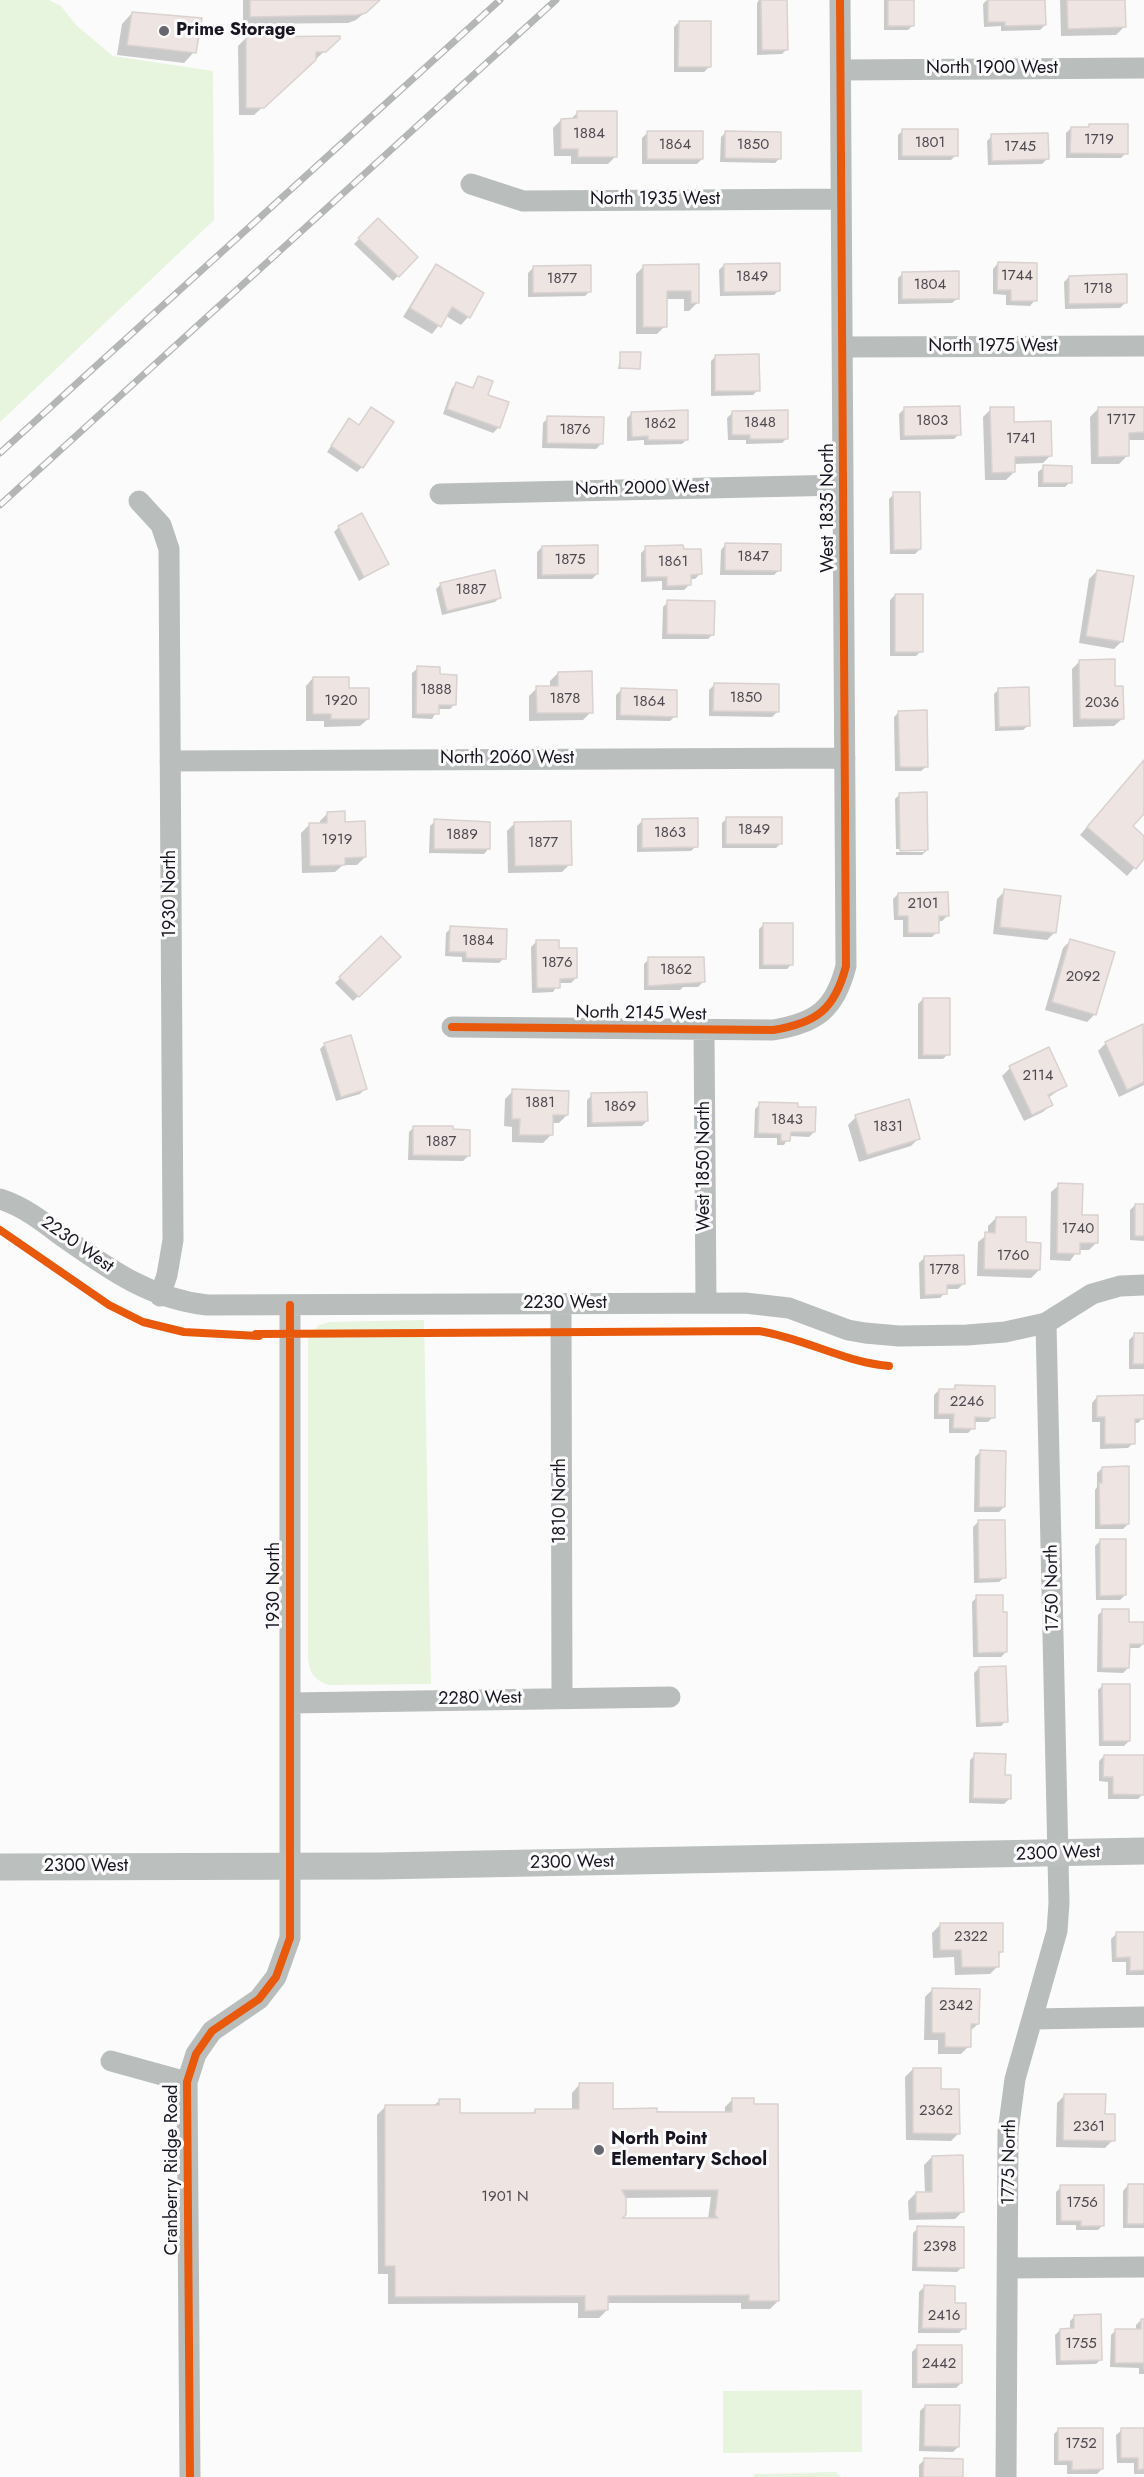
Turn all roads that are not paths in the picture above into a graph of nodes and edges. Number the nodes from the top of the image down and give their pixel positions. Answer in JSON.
{"nodes":[{"id":1,"x":840,"y":0,"type":"edge"},
{"id":2,"x":1144,"y":68,"type":"edge"},
{"id":3,"x":841,"y":70,"type":"junction"},
{"id":4,"x":471,"y":184,"type":"dead end"},
{"id":5,"x":841,"y":200,"type":"junction"},
{"id":6,"x":1144,"y":346,"type":"edge"},
{"id":7,"x":842,"y":347,"type":"junction"},
{"id":8,"x":843,"y":485,"type":"junction"},
{"id":9,"x":440,"y":494,"type":"dead end"},
{"id":10,"x":139,"y":501,"type":"dead end"},
{"id":11,"x":845,"y":758,"type":"junction"},
{"id":12,"x":170,"y":761,"type":"junction"},
{"id":13,"x":825,"y":1011,"type":"joint"},
{"id":14,"x":452,"y":1027,"type":"dead end"},
{"id":15,"x":704,"y":1030,"type":"junction"},
{"id":16,"x":0,"y":1199,"type":"edge"},
{"id":17,"x":1144,"y":1285,"type":"edge"},
{"id":18,"x":160,"y":1296,"type":"junction"},
{"id":19,"x":706,"y":1303,"type":"junction"},
{"id":20,"x":561,"y":1304,"type":"junction"},
{"id":21,"x":290,"y":1305,"type":"junction"},
{"id":22,"x":1046,"y":1323,"type":"junction"},
{"id":23,"x":670,"y":1697,"type":"dead end"},
{"id":24,"x":562,"y":1698,"type":"junction"},
{"id":25,"x":290,"y":1702,"type":"junction"},
{"id":26,"x":1144,"y":1851,"type":"edge"},
{"id":27,"x":1059,"y":1853,"type":"junction"},
{"id":28,"x":289,"y":1866,"type":"junction"},
{"id":29,"x":0,"y":1867,"type":"edge"},
{"id":30,"x":1144,"y":2017,"type":"edge"},
{"id":31,"x":1034,"y":2019,"type":"junction"},
{"id":32,"x":111,"y":2061,"type":"dead end"},
{"id":33,"x":187,"y":2082,"type":"junction"},
{"id":34,"x":1144,"y":2267,"type":"edge"},
{"id":35,"x":1009,"y":2268,"type":"junction"},
{"id":36,"x":190,"y":2477,"type":"edge"},
{"id":37,"x":1006,"y":2477,"type":"edge"}],
"edges":[{"from":1,"to":3,"type":"street","name":"West 1835 North"},
{"from":2,"to":3,"type":"street","name":"North 1900 West"},
{"from":3,"to":5,"type":"street","name":"West 1835 North"},
{"from":4,"to":5,"type":"street","name":"North 1935 West"},
{"from":5,"to":7,"type":"street","name":"West 1835 North"},
{"from":6,"to":7,"type":"street","name":"North 1975 West"},
{"from":7,"to":8,"type":"street","name":"West 1835 North"},
{"from":8,"to":9,"type":"street","name":"North 2000 West"},
{"from":8,"to":11,"type":"street","name":"West 1835 North"},
{"from":10,"to":12,"type":"street","name":"1930 North"},
{"from":11,"to":12,"type":"street","name":"North 2060 West"},
{"from":11,"to":13,"type":"street","name":"West 1835 North"},
{"from":12,"to":18,"type":"street","name":"1930 North"},
{"from":13,"to":15,"type":"street","name":"North 2145 West"},
{"from":14,"to":15,"type":"street","name":"North 2145 West"},
{"from":15,"to":19,"type":"street","name":"West 1850 North"},
{"from":16,"to":18,"type":"street","name":"2230 West"},
{"from":17,"to":22,"type":"street","name":"2230 West"},
{"from":18,"to":21,"type":"street","name":"2230 West"},
{"from":19,"to":20,"type":"street","name":"2230 West"},
{"from":19,"to":22,"type":"street","name":"2230 West"},
{"from":20,"to":21,"type":"street","name":"2230 West"},
{"from":20,"to":24,"type":"street","name":"1810 North"},
{"from":21,"to":25,"type":"street","name":"1930 North"},
{"from":22,"to":27,"type":"street","name":"1750 North"},
{"from":23,"to":24,"type":"street","name":"2280 West"},
{"from":24,"to":25,"type":"street","name":"2280 West"},
{"from":25,"to":28,"type":"street","name":"1930 North"},
{"from":26,"to":27,"type":"main road","name":"2300 West"},
{"from":27,"to":28,"type":"main road","name":"2300 West"},
{"from":27,"to":31,"type":"street","name":"1775 North"},
{"from":28,"to":29,"type":"main road","name":"2300 West"},
{"from":28,"to":33,"type":"street","name":"Cranberry Ridge Road"},
{"from":30,"to":31,"type":"street"},
{"from":31,"to":35,"type":"street","name":"1775 North"},
{"from":32,"to":33,"type":"street","name":"Cranberry Ridge Road"},
{"from":33,"to":36,"type":"street","name":"Cranberry Ridge Road"},
{"from":34,"to":35,"type":"street"},
{"from":35,"to":37,"type":"street","name":"1775 North"}]}
